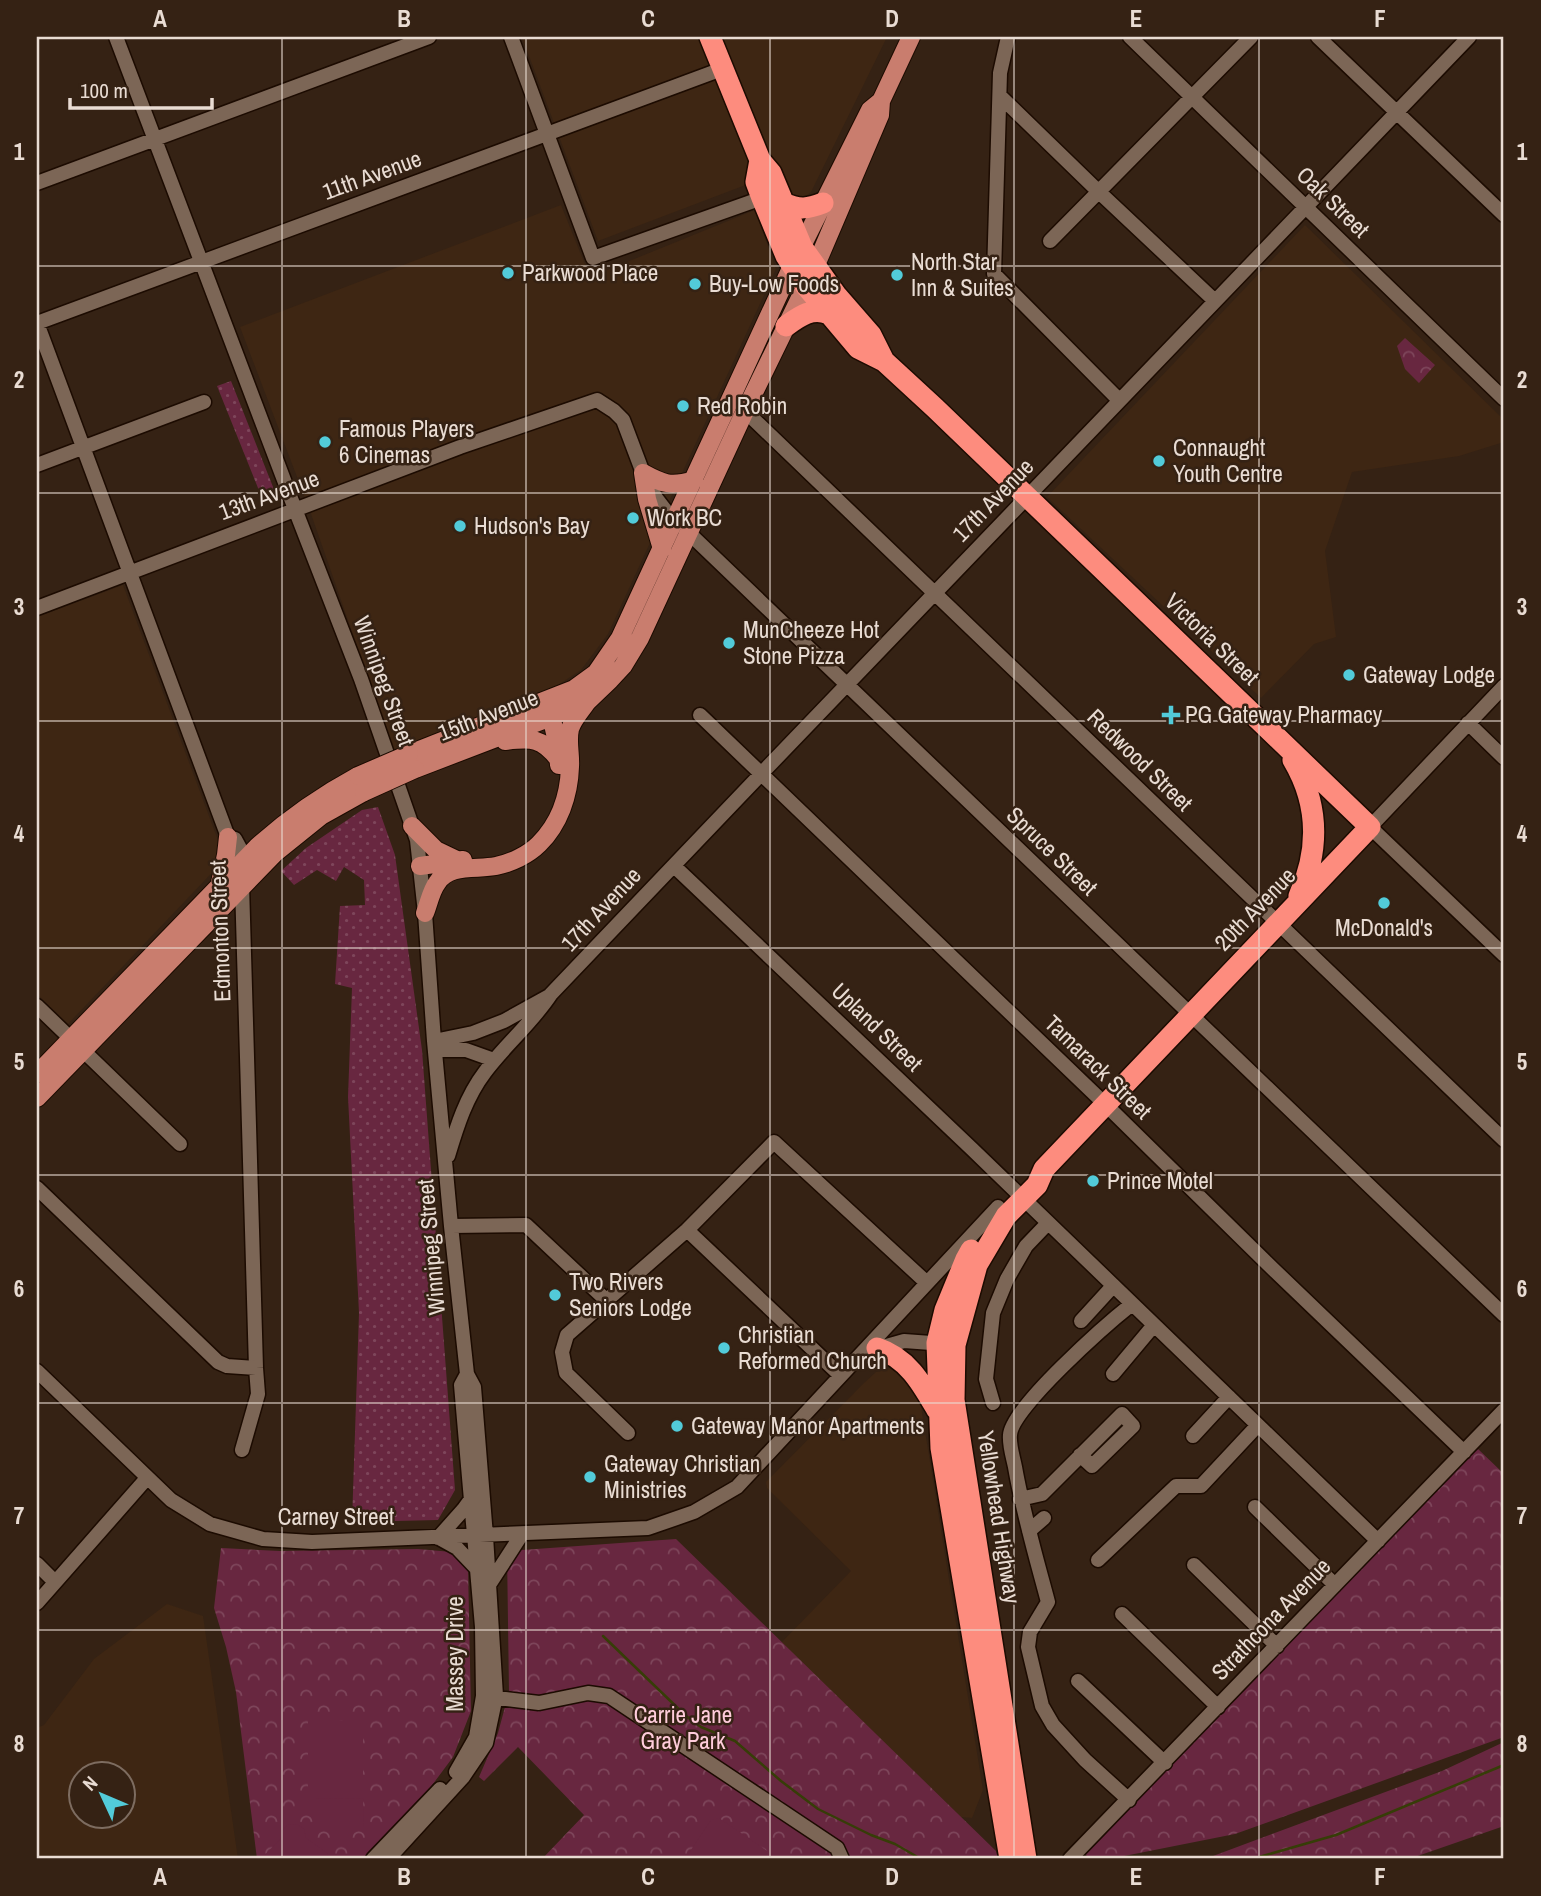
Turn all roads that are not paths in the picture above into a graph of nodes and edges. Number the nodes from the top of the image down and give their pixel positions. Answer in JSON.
{"nodes":[{"id":1,"x":116,"y":37,"type":"edge"},
{"id":2,"x":429,"y":37,"type":"edge"},
{"id":3,"x":511,"y":37,"type":"edge"},
{"id":4,"x":710,"y":37,"type":"edge"},
{"id":5,"x":911,"y":37,"type":"edge"},
{"id":6,"x":1008,"y":37,"type":"edge"},
{"id":7,"x":1130,"y":37,"type":"edge"},
{"id":8,"x":1251,"y":37,"type":"edge"},
{"id":9,"x":1318,"y":37,"type":"edge"},
{"id":10,"x":1469,"y":37,"type":"edge"},
{"id":11,"x":722,"y":69,"type":"junction"},
{"id":12,"x":1000,"y":96,"type":"junction"},
{"id":13,"x":1192,"y":97,"type":"junction"},
{"id":14,"x":881,"y":101,"type":"junction"},
{"id":15,"x":1397,"y":112,"type":"junction"},
{"id":16,"x":547,"y":135,"type":"junction"},
{"id":17,"x":155,"y":139,"type":"junction"},
{"id":18,"x":760,"y":160,"type":"junction"},
{"id":19,"x":37,"y":183,"type":"edge"},
{"id":20,"x":1099,"y":192,"type":"junction"},
{"id":21,"x":762,"y":198,"type":"junction"},
{"id":22,"x":784,"y":203,"type":"junction"},
{"id":23,"x":823,"y":203,"type":"junction"},
{"id":24,"x":1306,"y":207,"type":"junction"},
{"id":25,"x":1504,"y":215,"type":"edge"},
{"id":26,"x":1050,"y":241,"type":"dead end"},
{"id":27,"x":802,"y":247,"type":"junction"},
{"id":28,"x":201,"y":262,"type":"junction"},
{"id":29,"x":816,"y":265,"type":"junction"},
{"id":30,"x":792,"y":266,"type":"junction"},
{"id":31,"x":805,"y":285,"type":"junction"},
{"id":32,"x":1215,"y":301,"type":"junction"},
{"id":33,"x":829,"y":314,"type":"junction"},
{"id":34,"x":37,"y":323,"type":"edge"},
{"id":35,"x":786,"y":326,"type":"junction"},
{"id":36,"x":884,"y":361,"type":"junction"},
{"id":37,"x":1504,"y":399,"type":"edge"},
{"id":38,"x":597,"y":400,"type":"joint"},
{"id":39,"x":1119,"y":400,"type":"junction"},
{"id":40,"x":204,"y":402,"type":"dead end"},
{"id":41,"x":745,"y":411,"type":"junction"},
{"id":42,"x":82,"y":448,"type":"junction"},
{"id":43,"x":37,"y":465,"type":"edge"},
{"id":44,"x":643,"y":473,"type":"junction"},
{"id":45,"x":694,"y":480,"type":"junction"},
{"id":46,"x":1027,"y":497,"type":"junction"},
{"id":47,"x":295,"y":509,"type":"junction"},
{"id":48,"x":682,"y":526,"type":"junction"},
{"id":49,"x":662,"y":549,"type":"junction"},
{"id":50,"x":130,"y":572,"type":"junction"},
{"id":51,"x":934,"y":593,"type":"junction"},
{"id":52,"x":37,"y":608,"type":"edge"},
{"id":53,"x":846,"y":685,"type":"junction"},
{"id":54,"x":1504,"y":686,"type":"edge"},
{"id":55,"x":587,"y":702,"type":"junction"},
{"id":56,"x":550,"y":708,"type":"junction"},
{"id":57,"x":699,"y":715,"type":"dead end"},
{"id":58,"x":1468,"y":723,"type":"junction"},
{"id":59,"x":477,"y":746,"type":"junction"},
{"id":60,"x":1285,"y":746,"type":"junction"},
{"id":61,"x":1504,"y":758,"type":"edge"},
{"id":62,"x":559,"y":760,"type":"junction"},
{"id":63,"x":412,"y":761,"type":"junction"},
{"id":64,"x":761,"y":774,"type":"junction"},
{"id":65,"x":361,"y":784,"type":"junction"},
{"id":66,"x":412,"y":826,"type":"junction"},
{"id":67,"x":1370,"y":827,"type":"junction"},
{"id":68,"x":228,"y":836,"type":"junction"},
{"id":69,"x":243,"y":861,"type":"junction"},
{"id":70,"x":459,"y":861,"type":"junction"},
{"id":71,"x":420,"y":866,"type":"junction"},
{"id":72,"x":674,"y":866,"type":"junction"},
{"id":73,"x":242,"y":886,"type":"junction"},
{"id":74,"x":219,"y":887,"type":"junction"},
{"id":75,"x":1295,"y":905,"type":"junction"},
{"id":76,"x":425,"y":913,"type":"junction"},
{"id":77,"x":1278,"y":923,"type":"junction"},
{"id":78,"x":1504,"y":955,"type":"edge"},
{"id":79,"x":551,"y":995,"type":"junction"},
{"id":80,"x":37,"y":1006,"type":"edge"},
{"id":81,"x":1191,"y":1015,"type":"junction"},
{"id":82,"x":77,"y":1045,"type":"junction"},
{"id":83,"x":434,"y":1045,"type":"junction"},
{"id":84,"x":494,"y":1060,"type":"junction"},
{"id":85,"x":37,"y":1074,"type":"edge"},
{"id":86,"x":37,"y":1098,"type":"edge"},
{"id":87,"x":1106,"y":1105,"type":"junction"},
{"id":88,"x":1504,"y":1140,"type":"edge"},
{"id":89,"x":180,"y":1144,"type":"dead end"},
{"id":90,"x":446,"y":1163,"type":"junction"},
{"id":91,"x":37,"y":1188,"type":"edge"},
{"id":92,"x":1019,"y":1195,"type":"junction"},
{"id":93,"x":998,"y":1207,"type":"junction"},
{"id":94,"x":1048,"y":1223,"type":"junction"},
{"id":95,"x":451,"y":1226,"type":"junction"},
{"id":96,"x":687,"y":1230,"type":"junction"},
{"id":97,"x":926,"y":1282,"type":"junction"},
{"id":98,"x":1113,"y":1286,"type":"junction"},
{"id":99,"x":606,"y":1300,"type":"junction"},
{"id":100,"x":1132,"y":1304,"type":"junction"},
{"id":101,"x":1504,"y":1315,"type":"edge"},
{"id":102,"x":1081,"y":1321,"type":"dead end"},
{"id":103,"x":1154,"y":1325,"type":"junction"},
{"id":104,"x":946,"y":1344,"type":"junction"},
{"id":105,"x":869,"y":1351,"type":"junction"},
{"id":106,"x":256,"y":1368,"type":"junction"},
{"id":107,"x":37,"y":1371,"type":"edge"},
{"id":108,"x":467,"y":1374,"type":"junction"},
{"id":109,"x":1113,"y":1374,"type":"dead end"},
{"id":110,"x":840,"y":1375,"type":"junction"},
{"id":111,"x":1229,"y":1397,"type":"junction"},
{"id":112,"x":993,"y":1403,"type":"dead end"},
{"id":113,"x":1504,"y":1410,"type":"edge"},
{"id":114,"x":938,"y":1412,"type":"junction"},
{"id":115,"x":1258,"y":1425,"type":"junction"},
{"id":116,"x":628,"y":1433,"type":"dead end"},
{"id":117,"x":1193,"y":1436,"type":"dead end"},
{"id":118,"x":242,"y":1450,"type":"dead end"},
{"id":119,"x":1464,"y":1452,"type":"junction"},
{"id":120,"x":1080,"y":1455,"type":"dead end"},
{"id":121,"x":148,"y":1478,"type":"junction"},
{"id":122,"x":471,"y":1499,"type":"junction"},
{"id":123,"x":1020,"y":1499,"type":"junction"},
{"id":124,"x":1255,"y":1507,"type":"dead end"},
{"id":125,"x":1044,"y":1518,"type":"dead end"},
{"id":126,"x":1029,"y":1531,"type":"junction"},
{"id":127,"x":522,"y":1534,"type":"junction"},
{"id":128,"x":480,"y":1536,"type":"junction"},
{"id":129,"x":438,"y":1538,"type":"junction"},
{"id":130,"x":1378,"y":1541,"type":"junction"},
{"id":131,"x":1098,"y":1560,"type":"dead end"},
{"id":132,"x":37,"y":1564,"type":"edge"},
{"id":133,"x":1194,"y":1565,"type":"dead end"},
{"id":134,"x":477,"y":1569,"type":"junction"},
{"id":135,"x":55,"y":1582,"type":"junction"},
{"id":136,"x":1335,"y":1585,"type":"junction"},
{"id":137,"x":489,"y":1586,"type":"junction"},
{"id":138,"x":37,"y":1603,"type":"edge"},
{"id":139,"x":1122,"y":1614,"type":"dead end"},
{"id":140,"x":1277,"y":1646,"type":"junction"},
{"id":141,"x":1078,"y":1681,"type":"dead end"},
{"id":142,"x":489,"y":1697,"type":"junction"},
{"id":143,"x":1219,"y":1707,"type":"junction"},
{"id":144,"x":1165,"y":1763,"type":"junction"},
{"id":145,"x":1129,"y":1800,"type":"junction"},
{"id":146,"x":408,"y":1831,"type":"junction"},
{"id":147,"x":373,"y":1859,"type":"edge"},
{"id":148,"x":388,"y":1859,"type":"edge"},
{"id":149,"x":842,"y":1859,"type":"edge"},
{"id":150,"x":1010,"y":1859,"type":"edge"},
{"id":151,"x":1026,"y":1859,"type":"edge"},
{"id":152,"x":1070,"y":1859,"type":"edge"}],
"edges":[{"from":1,"to":17,"type":"street","name":"Winnipeg Street"},
{"from":2,"to":17,"type":"street"},
{"from":3,"to":16,"type":"street"},
{"from":4,"to":11,"type":"highway","name":"Victoria Street"},
{"from":5,"to":14,"type":"main road"},
{"from":6,"to":12,"type":"street"},
{"from":7,"to":13,"type":"street","name":"Oak Street"},
{"from":8,"to":13,"type":"street"},
{"from":9,"to":15,"type":"street"},
{"from":10,"to":15,"type":"street","name":"17th Avenue"},
{"from":11,"to":16,"type":"street","name":"11th Avenue"},
{"from":11,"to":18,"type":"highway","name":"Victoria Street"},
{"from":12,"to":20,"type":"street"},
{"from":12,"to":39,"type":"street"},
{"from":13,"to":20,"type":"street"},
{"from":13,"to":24,"type":"street","name":"Oak Street"},
{"from":14,"to":23,"type":"main road","name":"15th Avenue"},
{"from":14,"to":29,"type":"main road","name":"15th Avenue"},
{"from":15,"to":24,"type":"street","name":"17th Avenue"},
{"from":15,"to":25,"type":"street"},
{"from":16,"to":21,"type":"street"},
{"from":16,"to":28,"type":"street","name":"11th Avenue"},
{"from":17,"to":19,"type":"street"},
{"from":17,"to":28,"type":"street","name":"Winnipeg Street"},
{"from":18,"to":21,"type":"highway","name":"Victoria Street"},
{"from":18,"to":22,"type":"highway","name":"Victoria Street"},
{"from":20,"to":26,"type":"street"},
{"from":20,"to":32,"type":"street"},
{"from":21,"to":30,"type":"highway","name":"Victoria Street"},
{"from":22,"to":23,"type":"highway"},
{"from":22,"to":27,"type":"highway","name":"Victoria Street"},
{"from":23,"to":27,"type":"main road","name":"15th Avenue"},
{"from":24,"to":32,"type":"street","name":"17th Avenue"},
{"from":24,"to":37,"type":"street","name":"Oak Street"},
{"from":27,"to":29,"type":"highway","name":"Victoria Street"},
{"from":27,"to":30,"type":"main road","name":"15th Avenue"},
{"from":28,"to":34,"type":"street","name":"11th Avenue"},
{"from":28,"to":47,"type":"street","name":"Winnipeg Street"},
{"from":29,"to":31,"type":"main road","name":"15th Avenue"},
{"from":29,"to":36,"type":"highway","name":"Victoria Street"},
{"from":30,"to":31,"type":"highway","name":"Victoria Street"},
{"from":30,"to":45,"type":"main road","name":"15th Avenue"},
{"from":31,"to":33,"type":"highway","name":"Victoria Street"},
{"from":31,"to":35,"type":"main road","name":"15th Avenue"},
{"from":32,"to":39,"type":"street","name":"17th Avenue"},
{"from":33,"to":35,"type":"highway"},
{"from":33,"to":36,"type":"highway","name":"Victoria Street"},
{"from":34,"to":42,"type":"street","name":"Edmonton Street"},
{"from":35,"to":41,"type":"main road","name":"15th Avenue"},
{"from":36,"to":46,"type":"highway","name":"Victoria Street"},
{"from":38,"to":44,"type":"street","name":"Spruce Street"},
{"from":38,"to":47,"type":"street","name":"13th Avenue"},
{"from":39,"to":46,"type":"street","name":"17th Avenue"},
{"from":40,"to":42,"type":"street"},
{"from":41,"to":48,"type":"main road","name":"15th Avenue"},
{"from":41,"to":51,"type":"street","name":"Redwood Street"},
{"from":42,"to":43,"type":"street"},
{"from":42,"to":50,"type":"street","name":"Edmonton Street"},
{"from":44,"to":45,"type":"main road"},
{"from":44,"to":48,"type":"street","name":"Spruce Street"},
{"from":44,"to":49,"type":"main road"},
{"from":45,"to":48,"type":"main road","name":"15th Avenue"},
{"from":46,"to":51,"type":"street","name":"17th Avenue"},
{"from":46,"to":60,"type":"highway","name":"Victoria Street"},
{"from":47,"to":50,"type":"street","name":"13th Avenue"},
{"from":47,"to":66,"type":"street","name":"Winnipeg Street"},
{"from":48,"to":49,"type":"main road","name":"15th Avenue"},
{"from":48,"to":53,"type":"street","name":"Spruce Street"},
{"from":48,"to":55,"type":"main road","name":"15th Avenue"},
{"from":49,"to":56,"type":"main road","name":"15th Avenue"},
{"from":50,"to":52,"type":"street","name":"13th Avenue"},
{"from":50,"to":68,"type":"street","name":"Edmonton Street"},
{"from":51,"to":53,"type":"street","name":"17th Avenue"},
{"from":51,"to":77,"type":"street","name":"Redwood Street"},
{"from":53,"to":64,"type":"street","name":"17th Avenue"},
{"from":53,"to":81,"type":"street","name":"Spruce Street"},
{"from":54,"to":58,"type":"street","name":"20th Avenue"},
{"from":55,"to":56,"type":"main road","name":"15th Avenue"},
{"from":55,"to":76,"type":"main road"},
{"from":56,"to":59,"type":"main road","name":"15th Avenue"},
{"from":56,"to":62,"type":"main road"},
{"from":56,"to":63,"type":"main road","name":"15th Avenue"},
{"from":57,"to":64,"type":"street","name":"Tamarack Street"},
{"from":58,"to":61,"type":"street"},
{"from":58,"to":67,"type":"street","name":"20th Avenue"},
{"from":59,"to":62,"type":"main road"},
{"from":59,"to":63,"type":"main road","name":"15th Avenue"},
{"from":60,"to":67,"type":"highway","name":"Victoria Street"},
{"from":60,"to":75,"type":"highway"},
{"from":62,"to":70,"type":"main road"},
{"from":63,"to":65,"type":"main road","name":"15th Avenue","bridge":true},
{"from":64,"to":72,"type":"street","name":"17th Avenue"},
{"from":64,"to":87,"type":"street","name":"Tamarack Street"},
{"from":65,"to":69,"type":"main road","name":"15th Avenue"},
{"from":65,"to":73,"type":"main road","name":"15th Avenue"},
{"from":66,"to":70,"type":"main road"},
{"from":66,"to":71,"type":"street","name":"Winnipeg Street"},
{"from":67,"to":75,"type":"highway","name":"20th Avenue"},
{"from":67,"to":78,"type":"street","name":"Victoria Street"},
{"from":68,"to":69,"type":"street","name":"Edmonton Street"},
{"from":68,"to":74,"type":"main road"},
{"from":69,"to":73,"type":"street","name":"Edmonton Street"},
{"from":69,"to":74,"type":"main road","name":"15th Avenue"},
{"from":70,"to":71,"type":"main road"},
{"from":71,"to":76,"type":"street","name":"Winnipeg Street"},
{"from":72,"to":79,"type":"street","name":"17th Avenue"},
{"from":72,"to":92,"type":"street","name":"Upland Street"},
{"from":73,"to":82,"type":"main road","name":"15th Avenue"},
{"from":73,"to":106,"type":"street","name":"Edmonton Street"},
{"from":74,"to":82,"type":"main road","name":"15th Avenue"},
{"from":75,"to":77,"type":"highway","name":"20th Avenue"},
{"from":76,"to":83,"type":"street","name":"Winnipeg Street"},
{"from":77,"to":81,"type":"highway","name":"20th Avenue"},
{"from":77,"to":88,"type":"street","name":"Redwood Street"},
{"from":79,"to":83,"type":"street","name":"17th Avenue"},
{"from":79,"to":84,"type":"street","name":"17th Avenue"},
{"from":80,"to":82,"type":"street"},
{"from":81,"to":87,"type":"highway","name":"20th Avenue"},
{"from":81,"to":101,"type":"street","name":"Spruce Street"},
{"from":82,"to":85,"type":"main road","name":"15th Avenue"},
{"from":82,"to":86,"type":"main road","name":"15th Avenue"},
{"from":82,"to":89,"type":"street"},
{"from":83,"to":84,"type":"street"},
{"from":83,"to":90,"type":"street","name":"Winnipeg Street"},
{"from":84,"to":90,"type":"street","name":"17th Avenue"},
{"from":87,"to":92,"type":"highway","name":"20th Avenue"},
{"from":87,"to":119,"type":"street","name":"Tamarack Street"},
{"from":90,"to":95,"type":"street","name":"Winnipeg Street"},
{"from":91,"to":106,"type":"street"},
{"from":92,"to":93,"type":"highway","name":"20th Avenue"},
{"from":92,"to":94,"type":"street","name":"Upland Street"},
{"from":92,"to":104,"type":"highway","name":"Yellowhead Highway"},
{"from":93,"to":97,"type":"street","name":"20th Avenue"},
{"from":93,"to":104,"type":"highway","name":"Yellowhead Highway"},
{"from":94,"to":98,"type":"street","name":"Upland Street"},
{"from":94,"to":112,"type":"street"},
{"from":95,"to":99,"type":"street"},
{"from":95,"to":108,"type":"street","name":"Winnipeg Street"},
{"from":96,"to":97,"type":"street"},
{"from":96,"to":99,"type":"street"},
{"from":96,"to":110,"type":"street"},
{"from":97,"to":105,"type":"street","name":"20th Avenue"},
{"from":98,"to":100,"type":"street","name":"Upland Street"},
{"from":98,"to":102,"type":"street"},
{"from":99,"to":116,"type":"street"},
{"from":100,"to":103,"type":"street","name":"Upland Street"},
{"from":100,"to":123,"type":"street"},
{"from":103,"to":109,"type":"street"},
{"from":103,"to":111,"type":"street","name":"Upland Street"},
{"from":104,"to":105,"type":"street"},
{"from":104,"to":114,"type":"highway","name":"Yellowhead Highway"},
{"from":104,"to":151,"type":"highway","name":"Yellowhead Highway"},
{"from":105,"to":110,"type":"street","name":"20th Avenue"},
{"from":105,"to":114,"type":"highway"},
{"from":106,"to":118,"type":"street","name":"Edmonton Street"},
{"from":107,"to":121,"type":"street","name":"Carney Street"},
{"from":108,"to":122,"type":"street","name":"Winnipeg Street"},
{"from":108,"to":128,"type":"street","name":"Winnipeg Street"},
{"from":110,"to":127,"type":"street","name":"20th Avenue"},
{"from":111,"to":115,"type":"street","name":"Upland Street"},
{"from":111,"to":117,"type":"street"},
{"from":113,"to":119,"type":"street","name":"Strathcona Avenue"},
{"from":114,"to":150,"type":"highway","name":"Yellowhead Highway"},
{"from":115,"to":130,"type":"street","name":"Upland Street"},
{"from":115,"to":131,"type":"street"},
{"from":119,"to":130,"type":"street","name":"Strathcona Avenue"},
{"from":120,"to":123,"type":"street"},
{"from":121,"to":129,"type":"street","name":"Carney Street"},
{"from":121,"to":135,"type":"street"},
{"from":122,"to":128,"type":"street","name":"Winnipeg Street"},
{"from":122,"to":129,"type":"street"},
{"from":123,"to":126,"type":"street"},
{"from":124,"to":136,"type":"street"},
{"from":125,"to":126,"type":"street"},
{"from":126,"to":145,"type":"street"},
{"from":127,"to":128,"type":"street","name":"20th Avenue"},
{"from":127,"to":137,"type":"street"},
{"from":128,"to":129,"type":"street","name":"Carney Street"},
{"from":128,"to":134,"type":"street","name":"Massey Drive"},
{"from":128,"to":137,"type":"street","name":"Massey Drive"},
{"from":129,"to":134,"type":"street"},
{"from":130,"to":136,"type":"street","name":"Strathcona Avenue"},
{"from":132,"to":135,"type":"street"},
{"from":133,"to":140,"type":"street"},
{"from":134,"to":142,"type":"street","name":"Massey Drive"},
{"from":135,"to":138,"type":"street"},
{"from":136,"to":140,"type":"street","name":"Strathcona Avenue"},
{"from":137,"to":142,"type":"street","name":"Massey Drive"},
{"from":139,"to":143,"type":"street"},
{"from":140,"to":143,"type":"street","name":"Strathcona Avenue"},
{"from":141,"to":144,"type":"street"},
{"from":142,"to":146,"type":"street","name":"Massey Drive"},
{"from":142,"to":149,"type":"street"},
{"from":143,"to":144,"type":"street","name":"Strathcona Avenue"},
{"from":144,"to":145,"type":"street","name":"Strathcona Avenue"},
{"from":145,"to":152,"type":"street","name":"Strathcona Avenue"},
{"from":146,"to":147,"type":"street","name":"Massey Drive"},
{"from":146,"to":148,"type":"street","name":"Massey Drive"}]}
